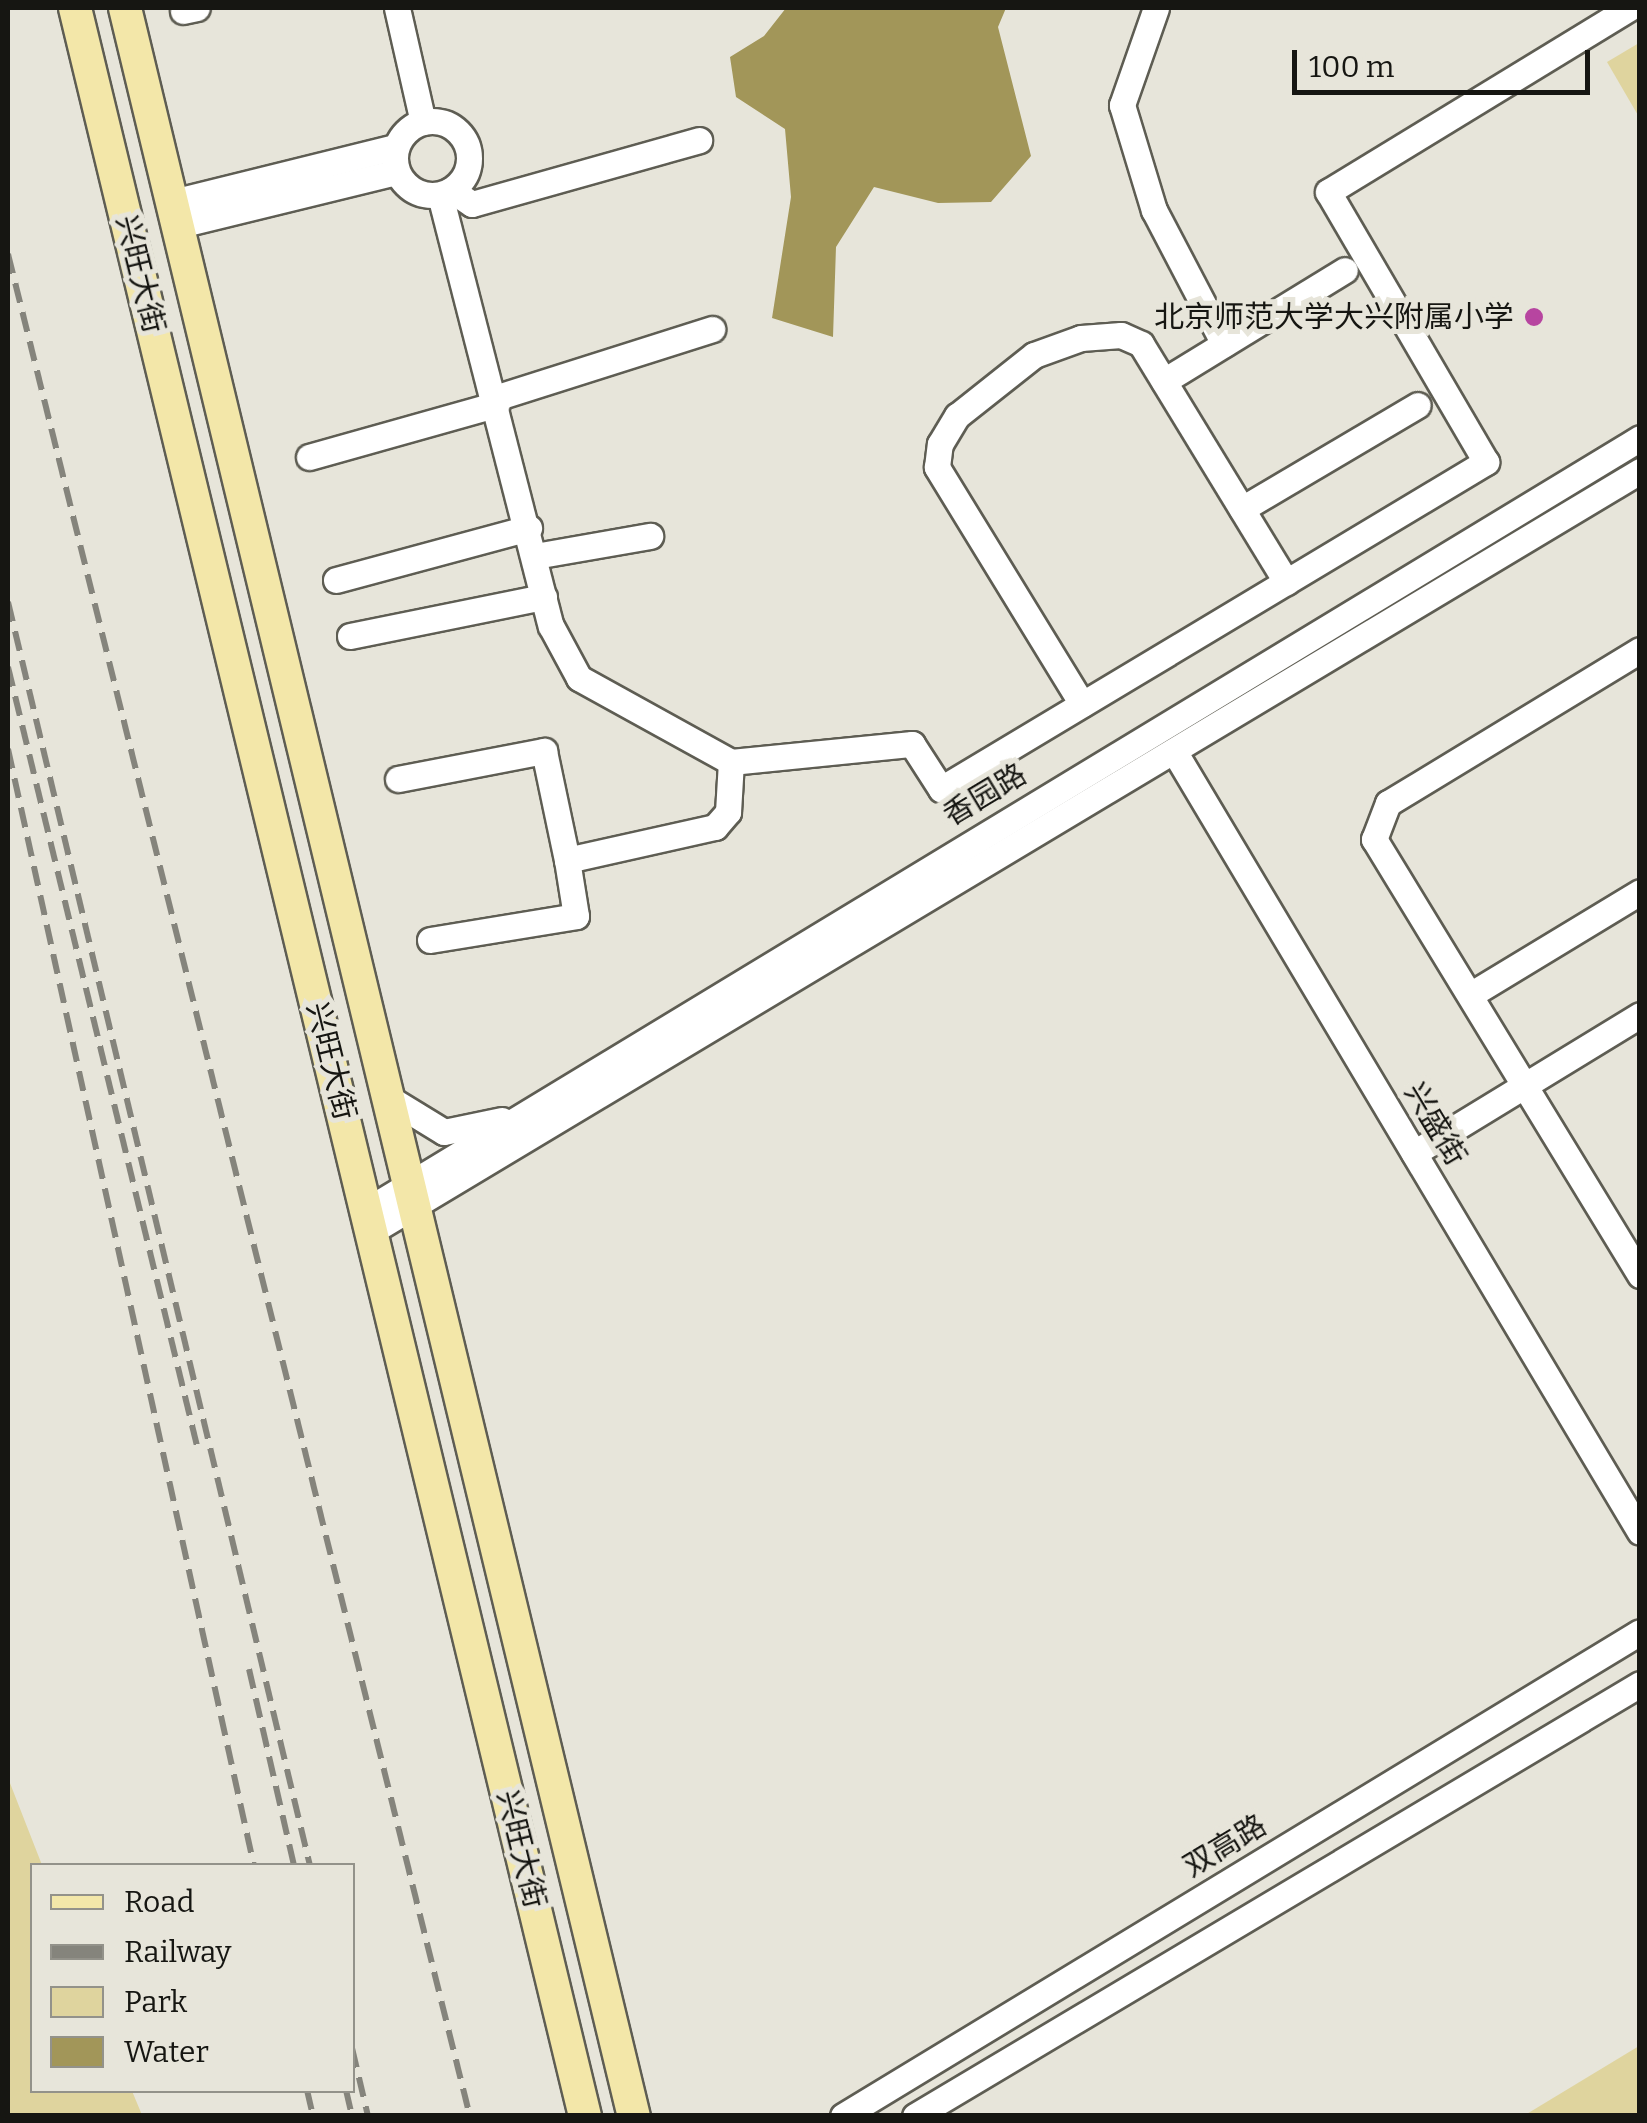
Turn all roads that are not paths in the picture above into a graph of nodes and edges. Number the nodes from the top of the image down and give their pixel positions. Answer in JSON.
{"nodes":[{"id":1,"x":75,"y":8,"type":"edge"},
{"id":2,"x":125,"y":8,"type":"edge"},
{"id":3,"x":399,"y":8,"type":"edge"},
{"id":4,"x":1156,"y":8,"type":"edge"},
{"id":5,"x":1629,"y":8,"type":"edge"},
{"id":6,"x":423,"y":122,"type":"junction"},
{"id":7,"x":699,"y":140,"type":"dead end"},
{"id":8,"x":397,"y":160,"type":"junction"},
{"id":9,"x":445,"y":192,"type":"junction"},
{"id":10,"x":176,"y":214,"type":"junction"},
{"id":11,"x":1345,"y":270,"type":"dead end"},
{"id":12,"x":712,"y":329,"type":"dead end"},
{"id":13,"x":1224,"y":344,"type":"junction"},
{"id":14,"x":1164,"y":380,"type":"junction"},
{"id":15,"x":496,"y":401,"type":"junction"},
{"id":16,"x":1418,"y":406,"type":"dead end"},
{"id":17,"x":1640,"y":438,"type":"edge"},
{"id":18,"x":309,"y":458,"type":"dead end"},
{"id":19,"x":1640,"y":471,"type":"edge"},
{"id":20,"x":1242,"y":509,"type":"junction"},
{"id":21,"x":528,"y":528,"type":"junction"},
{"id":22,"x":650,"y":536,"type":"dead end"},
{"id":23,"x":536,"y":556,"type":"junction"},
{"id":24,"x":336,"y":580,"type":"dead end"},
{"id":25,"x":1286,"y":582,"type":"junction"},
{"id":26,"x":544,"y":596,"type":"junction"},
{"id":27,"x":350,"y":636,"type":"dead end"},
{"id":28,"x":1640,"y":650,"type":"edge"},
{"id":29,"x":1082,"y":704,"type":"junction"},
{"id":30,"x":1174,"y":750,"type":"junction"},
{"id":31,"x":730,"y":762,"type":"junction"},
{"id":32,"x":398,"y":779,"type":"dead end"},
{"id":33,"x":567,"y":860,"type":"junction"},
{"id":34,"x":1640,"y":892,"type":"edge"},
{"id":35,"x":430,"y":940,"type":"dead end"},
{"id":36,"x":1470,"y":995,"type":"junction"},
{"id":37,"x":1640,"y":1014,"type":"edge"},
{"id":38,"x":1525,"y":1085,"type":"junction"},
{"id":39,"x":395,"y":1102,"type":"junction"},
{"id":40,"x":508,"y":1119,"type":"junction"},
{"id":41,"x":1414,"y":1153,"type":"junction"},
{"id":42,"x":417,"y":1193,"type":"junction"},
{"id":43,"x":370,"y":1221,"type":"junction"},
{"id":44,"x":1632,"y":1245,"type":"edge"},
{"id":45,"x":1640,"y":1275,"type":"edge"},
{"id":46,"x":1640,"y":1532,"type":"edge"},
{"id":47,"x":1640,"y":1632,"type":"edge"},
{"id":48,"x":1640,"y":1684,"type":"edge"},
{"id":49,"x":875,"y":2096,"type":"junction"},
{"id":50,"x":634,"y":2108,"type":"edge"},
{"id":51,"x":585,"y":2116,"type":"edge"},
{"id":52,"x":828,"y":2116,"type":"edge"},
{"id":53,"x":843,"y":2116,"type":"edge"},
{"id":54,"x":915,"y":2116,"type":"edge"}],
"edges":[{"from":1,"to":43,"type":"main road","name":"兴旺大街"},
{"from":2,"to":10,"type":"main road","name":"兴旺大街"},
{"from":3,"to":6,"type":"street"},
{"from":4,"to":13,"type":"street"},
{"from":5,"to":25,"type":"street"},
{"from":6,"to":8,"type":"street"},
{"from":6,"to":9,"type":"street"},
{"from":7,"to":9,"type":"street"},
{"from":8,"to":9,"type":"street"},
{"from":8,"to":10,"type":"street"},
{"from":9,"to":15,"type":"street"},
{"from":10,"to":39,"type":"main road","name":"兴旺大街"},
{"from":11,"to":13,"type":"street"},
{"from":12,"to":15,"type":"street"},
{"from":13,"to":14,"type":"street"},
{"from":14,"to":20,"type":"street"},
{"from":14,"to":29,"type":"street"},
{"from":15,"to":18,"type":"street"},
{"from":15,"to":21,"type":"street"},
{"from":16,"to":20,"type":"street"},
{"from":17,"to":40,"type":"street","name":"香园路"},
{"from":19,"to":30,"type":"street","name":"香园路"},
{"from":20,"to":25,"type":"street"},
{"from":21,"to":23,"type":"street"},
{"from":21,"to":24,"type":"street"},
{"from":22,"to":23,"type":"street"},
{"from":23,"to":26,"type":"street"},
{"from":25,"to":29,"type":"street"},
{"from":26,"to":27,"type":"street"},
{"from":26,"to":31,"type":"street"},
{"from":28,"to":36,"type":"street"},
{"from":29,"to":31,"type":"street"},
{"from":30,"to":41,"type":"street","name":"兴盛街"},
{"from":30,"to":42,"type":"street","name":"香园路"},
{"from":31,"to":33,"type":"street"},
{"from":32,"to":33,"type":"street"},
{"from":33,"to":35,"type":"street"},
{"from":34,"to":36,"type":"street"},
{"from":36,"to":38,"type":"street"},
{"from":37,"to":38,"type":"street"},
{"from":38,"to":41,"type":"street"},
{"from":38,"to":44,"type":"street"},
{"from":39,"to":40,"type":"street"},
{"from":39,"to":42,"type":"main road","name":"兴旺大街"},
{"from":40,"to":42,"type":"street","name":"香园路"},
{"from":41,"to":46,"type":"street","name":"兴盛街"},
{"from":42,"to":43,"type":"street","name":"香园路"},
{"from":42,"to":50,"type":"main road","name":"兴旺大街"},
{"from":43,"to":51,"type":"main road","name":"兴旺大街"},
{"from":44,"to":45,"type":"street"},
{"from":47,"to":49,"type":"street","name":"双高路"},
{"from":48,"to":54,"type":"street"},
{"from":49,"to":52,"type":"street"},
{"from":49,"to":53,"type":"street","name":"双高路"}]}
